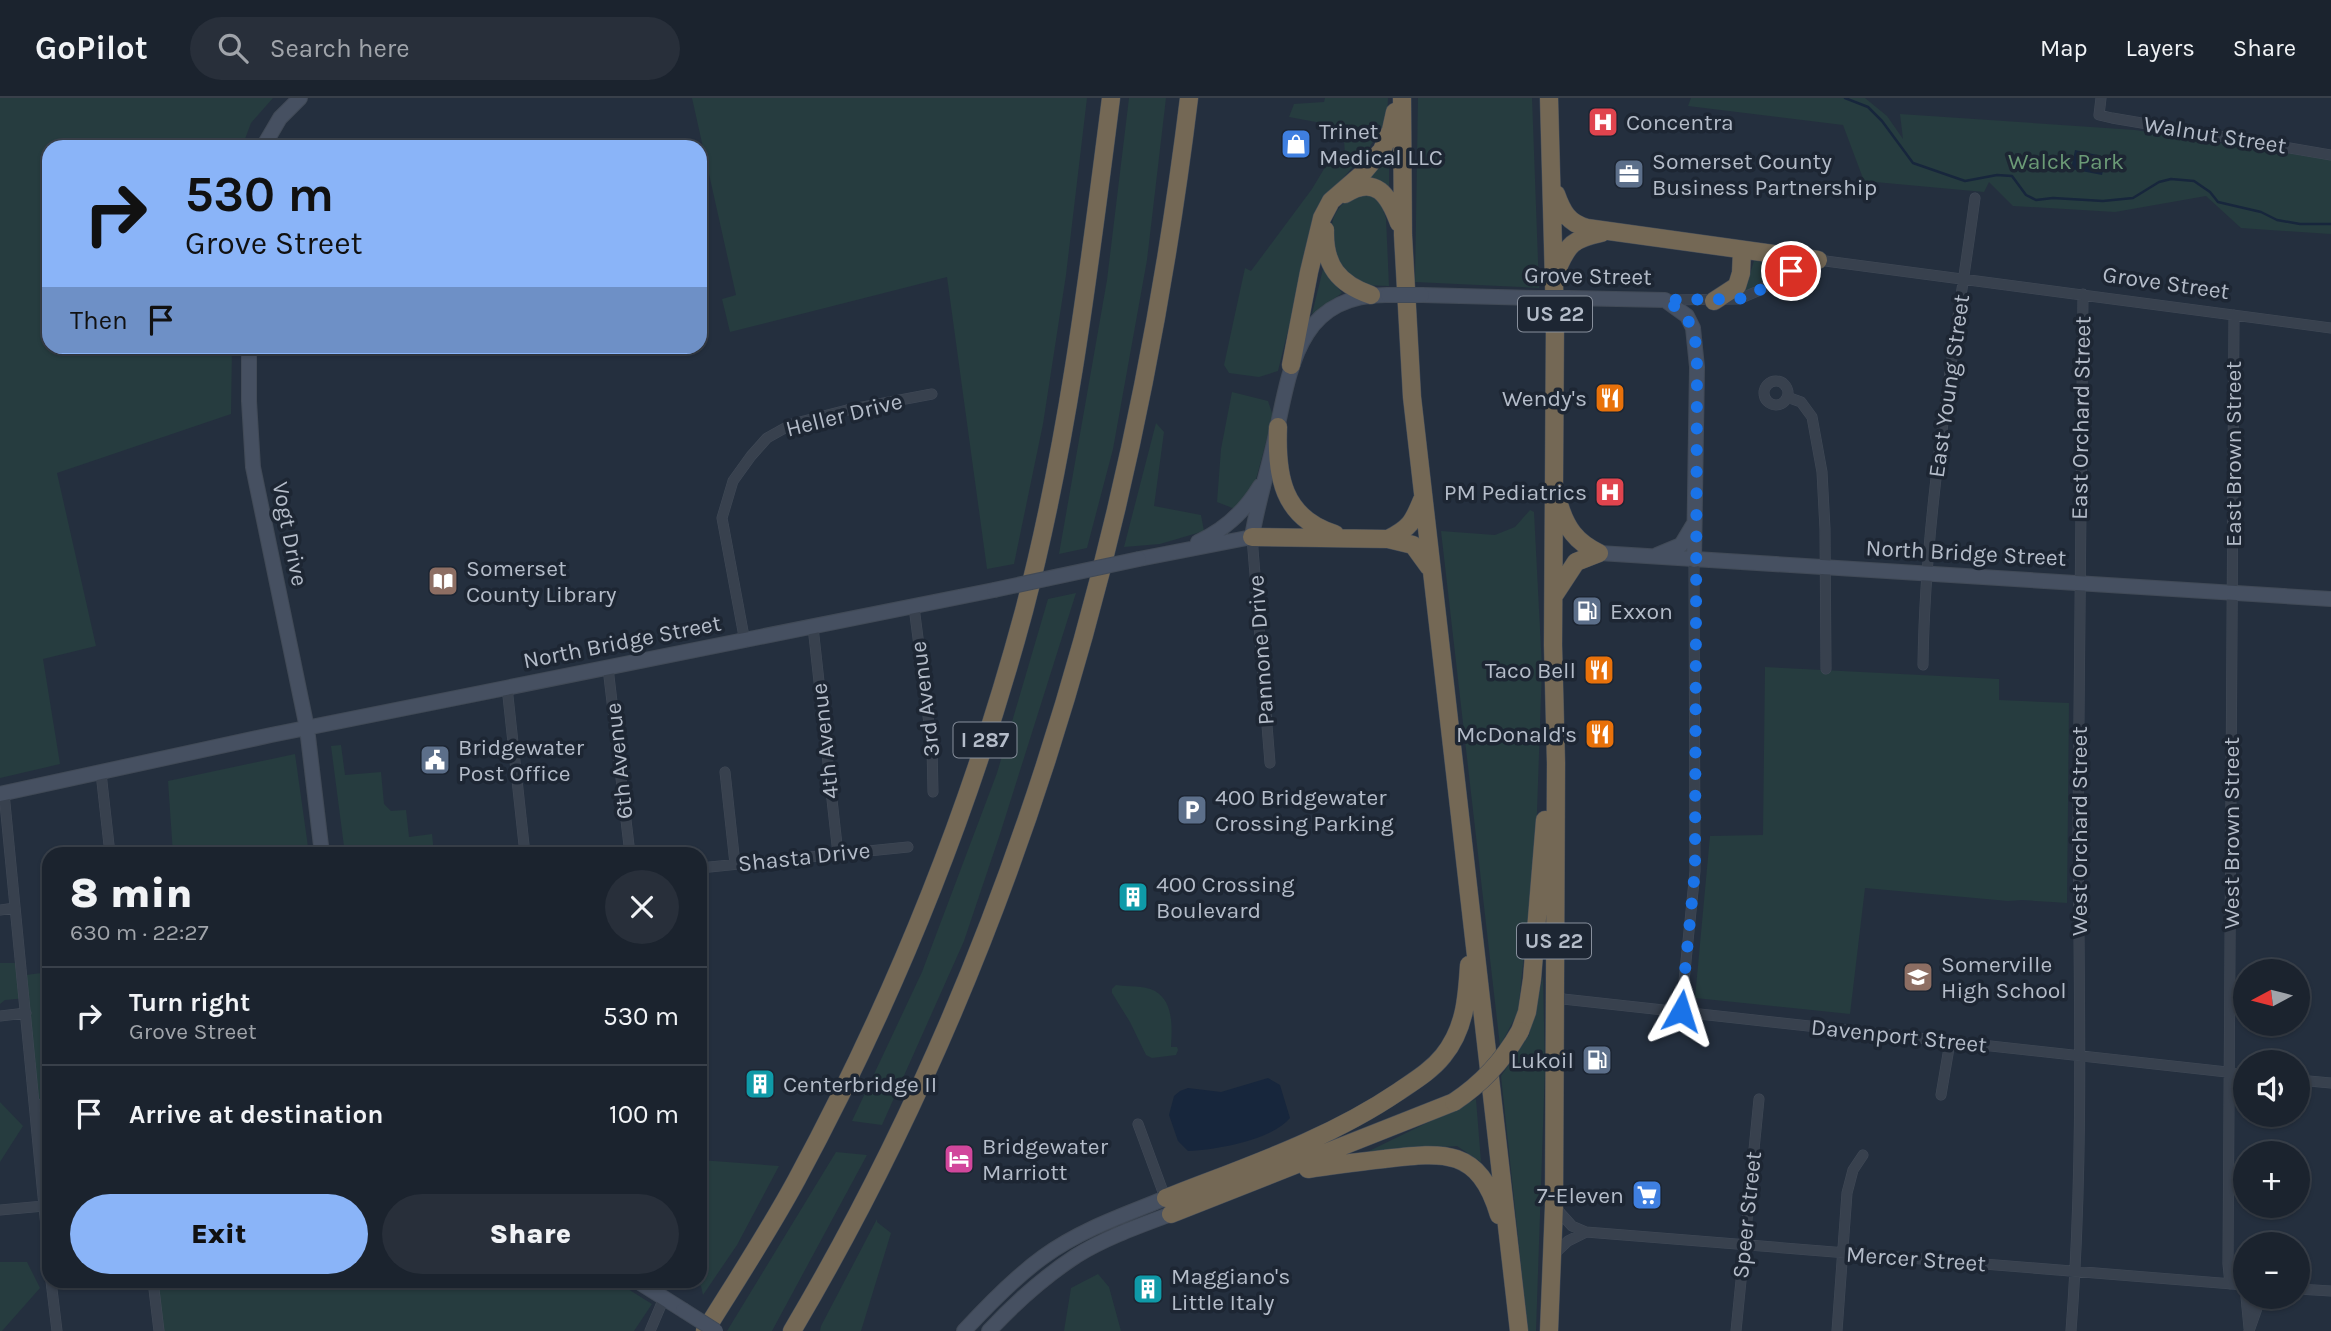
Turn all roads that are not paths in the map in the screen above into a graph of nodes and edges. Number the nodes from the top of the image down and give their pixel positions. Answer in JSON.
{"nodes":[{"id":1,"x":300,"y":98,"type":"edge"},
{"id":2,"x":1111,"y":98,"type":"edge"},
{"id":3,"x":1189,"y":98,"type":"edge"},
{"id":4,"x":1400,"y":98,"type":"edge"},
{"id":5,"x":1549,"y":98,"type":"edge"},
{"id":6,"x":2101,"y":98,"type":"edge"},
{"id":7,"x":267,"y":140,"type":"edge"},
{"id":8,"x":2331,"y":155,"type":"edge"},
{"id":9,"x":1552,"y":184,"type":"junction"},
{"id":10,"x":1975,"y":198,"type":"dead end"},
{"id":11,"x":1605,"y":232,"type":"junction"},
{"id":12,"x":1403,"y":235,"type":"junction"},
{"id":13,"x":1742,"y":250,"type":"junction"},
{"id":14,"x":1818,"y":260,"type":"junction"},
{"id":15,"x":1555,"y":277,"type":"junction"},
{"id":16,"x":1964,"y":279,"type":"junction"},
{"id":17,"x":1380,"y":295,"type":"junction"},
{"id":18,"x":2083,"y":295,"type":"junction"},
{"id":19,"x":1665,"y":300,"type":"junction"},
{"id":20,"x":1714,"y":301,"type":"junction"},
{"id":21,"x":2234,"y":315,"type":"junction"},
{"id":22,"x":2331,"y":328,"type":"edge"},
{"id":23,"x":250,"y":354,"type":"edge"},
{"id":24,"x":1291,"y":365,"type":"junction"},
{"id":25,"x":932,"y":394,"type":"dead end"},
{"id":26,"x":1787,"y":397,"type":"dead end"},
{"id":27,"x":1278,"y":426,"type":"junction"},
{"id":28,"x":1269,"y":466,"type":"junction"},
{"id":29,"x":1555,"y":491,"type":"junction"},
{"id":30,"x":1423,"y":496,"type":"junction"},
{"id":31,"x":1696,"y":517,"type":"junction"},
{"id":32,"x":1252,"y":537,"type":"junction"},
{"id":33,"x":1349,"y":538,"type":"junction"},
{"id":34,"x":1388,"y":539,"type":"junction"},
{"id":35,"x":1179,"y":551,"type":"junction"},
{"id":36,"x":1599,"y":553,"type":"junction"},
{"id":37,"x":1652,"y":557,"type":"junction"},
{"id":38,"x":1695,"y":560,"type":"junction"},
{"id":39,"x":1826,"y":568,"type":"junction"},
{"id":40,"x":1432,"y":572,"type":"junction"},
{"id":41,"x":1926,"y":574,"type":"junction"},
{"id":42,"x":2079,"y":583,"type":"junction"},
{"id":43,"x":2232,"y":593,"type":"junction"},
{"id":44,"x":1553,"y":597,"type":"junction"},
{"id":45,"x":2331,"y":599,"type":"edge"},
{"id":46,"x":914,"y":607,"type":"junction"},
{"id":47,"x":813,"y":628,"type":"junction"},
{"id":48,"x":745,"y":642,"type":"junction"},
{"id":49,"x":1923,"y":665,"type":"dead end"},
{"id":50,"x":608,"y":668,"type":"junction"},
{"id":51,"x":1826,"y":669,"type":"dead end"},
{"id":52,"x":1553,"y":677,"type":"junction"},
{"id":53,"x":507,"y":687,"type":"junction"},
{"id":54,"x":307,"y":728,"type":"junction"},
{"id":55,"x":1270,"y":762,"type":"dead end"},
{"id":56,"x":725,"y":772,"type":"dead end"},
{"id":57,"x":101,"y":773,"type":"junction"},
{"id":58,"x":933,"y":792,"type":"dead end"},
{"id":59,"x":2,"y":794,"type":"edge"},
{"id":60,"x":109,"y":847,"type":"edge"},
{"id":61,"x":321,"y":847,"type":"edge"},
{"id":62,"x":524,"y":847,"type":"edge"},
{"id":63,"x":628,"y":847,"type":"edge"},
{"id":64,"x":908,"y":847,"type":"dead end"},
{"id":65,"x":838,"y":854,"type":"junction"},
{"id":66,"x":735,"y":864,"type":"junction"},
{"id":67,"x":707,"y":867,"type":"edge"},
{"id":68,"x":15,"y":908,"type":"junction"},
{"id":69,"x":0,"y":910,"type":"edge"},
{"id":70,"x":1472,"y":916,"type":"junction"},
{"id":71,"x":1554,"y":998,"type":"junction"},
{"id":72,"x":1681,"y":1011,"type":"junction"},
{"id":73,"x":26,"y":1013,"type":"junction"},
{"id":74,"x":0,"y":1016,"type":"edge"},
{"id":75,"x":1950,"y":1042,"type":"junction"},
{"id":76,"x":2080,"y":1056,"type":"junction"},
{"id":77,"x":2230,"y":1072,"type":"junction"},
{"id":78,"x":2233,"y":1072,"type":"edge"},
{"id":79,"x":2310,"y":1081,"type":"edge"},
{"id":80,"x":2331,"y":1083,"type":"edge"},
{"id":81,"x":1941,"y":1095,"type":"dead end"},
{"id":82,"x":1759,"y":1099,"type":"dead end"},
{"id":83,"x":42,"y":1104,"type":"edge"},
{"id":84,"x":34,"y":1105,"type":"junction"},
{"id":85,"x":1138,"y":1124,"type":"dead end"},
{"id":86,"x":1863,"y":1156,"type":"dead end"},
{"id":87,"x":1273,"y":1175,"type":"junction"},
{"id":88,"x":42,"y":1186,"type":"edge"},
{"id":89,"x":42,"y":1206,"type":"edge"},
{"id":90,"x":1168,"y":1206,"type":"junction"},
{"id":91,"x":1553,"y":1206,"type":"junction"},
{"id":92,"x":0,"y":1210,"type":"edge"},
{"id":93,"x":1586,"y":1232,"type":"junction"},
{"id":94,"x":1744,"y":1245,"type":"junction"},
{"id":95,"x":1511,"y":1253,"type":"junction"},
{"id":96,"x":1843,"y":1253,"type":"junction"},
{"id":97,"x":1553,"y":1255,"type":"junction"},
{"id":98,"x":2075,"y":1271,"type":"junction"},
{"id":99,"x":2230,"y":1283,"type":"junction"},
{"id":100,"x":2233,"y":1283,"type":"edge"},
{"id":101,"x":52,"y":1288,"type":"edge"},
{"id":102,"x":154,"y":1288,"type":"edge"},
{"id":103,"x":648,"y":1288,"type":"edge"},
{"id":104,"x":2310,"y":1290,"type":"edge"},
{"id":105,"x":2331,"y":1291,"type":"edge"},
{"id":106,"x":664,"y":1298,"type":"junction"},
{"id":107,"x":2247,"y":1309,"type":"edge"},
{"id":108,"x":2257,"y":1309,"type":"edge"},
{"id":109,"x":57,"y":1331,"type":"edge"},
{"id":110,"x":159,"y":1331,"type":"edge"},
{"id":111,"x":650,"y":1331,"type":"edge"},
{"id":112,"x":705,"y":1331,"type":"edge"},
{"id":113,"x":716,"y":1331,"type":"edge"},
{"id":114,"x":792,"y":1331,"type":"edge"},
{"id":115,"x":964,"y":1331,"type":"edge"},
{"id":116,"x":989,"y":1331,"type":"edge"},
{"id":117,"x":1519,"y":1331,"type":"edge"},
{"id":118,"x":1549,"y":1331,"type":"edge"},
{"id":119,"x":1736,"y":1331,"type":"edge"},
{"id":120,"x":1837,"y":1331,"type":"edge"},
{"id":121,"x":2071,"y":1331,"type":"edge"},
{"id":122,"x":2249,"y":1331,"type":"edge"}],
"edges":[{"from":1,"to":7,"type":"street"},
{"from":2,"to":112,"type":"highway","number":"I 287"},
{"from":3,"to":114,"type":"highway","number":"I 287"},
{"from":4,"to":12,"type":"highway"},
{"from":4,"to":24,"type":"highway"},
{"from":5,"to":9,"type":"highway","number":"US 22"},
{"from":6,"to":8,"type":"street","name":"Walnut Street"},
{"from":9,"to":11,"type":"highway"},
{"from":9,"to":15,"type":"highway","number":"US 22"},
{"from":10,"to":16,"type":"street","name":"East Young Street"},
{"from":11,"to":13,"type":"highway"},
{"from":11,"to":15,"type":"highway"},
{"from":12,"to":17,"type":"highway"},
{"from":12,"to":30,"type":"highway"},
{"from":13,"to":14,"type":"highway"},
{"from":13,"to":20,"type":"highway"},
{"from":14,"to":16,"type":"street","name":"Grove Street"},
{"from":14,"to":20,"type":"street","name":"Grove Street"},
{"from":15,"to":29,"type":"highway","number":"US 22"},
{"from":16,"to":18,"type":"street","name":"Grove Street"},
{"from":16,"to":41,"type":"street","name":"East Young Street"},
{"from":17,"to":19,"type":"street","name":"Grove Street","bridge":true},
{"from":17,"to":24,"type":"street","name":"Grove Street"},
{"from":18,"to":21,"type":"street","name":"Grove Street"},
{"from":18,"to":42,"type":"street","name":"East Orchard Street"},
{"from":19,"to":20,"type":"street","name":"Grove Street"},
{"from":19,"to":31,"type":"street"},
{"from":21,"to":22,"type":"street","name":"Grove Street"},
{"from":21,"to":43,"type":"street","name":"East Brown Street"},
{"from":23,"to":54,"type":"street","name":"Vogt Drive"},
{"from":24,"to":27,"type":"street","name":"Grove Street"},
{"from":25,"to":48,"type":"street","name":"Heller Drive"},
{"from":26,"to":39,"type":"street"},
{"from":27,"to":28,"type":"street","name":"Grove Street"},
{"from":27,"to":33,"type":"highway"},
{"from":28,"to":32,"type":"street","name":"Grove Street"},
{"from":28,"to":35,"type":"street"},
{"from":29,"to":36,"type":"highway"},
{"from":29,"to":44,"type":"highway","number":"US 22"},
{"from":30,"to":34,"type":"highway"},
{"from":30,"to":40,"type":"highway"},
{"from":31,"to":37,"type":"street"},
{"from":31,"to":38,"type":"street"},
{"from":32,"to":33,"type":"highway"},
{"from":32,"to":35,"type":"street","name":"North Bridge Street"},
{"from":32,"to":55,"type":"street","name":"Pannone Drive"},
{"from":33,"to":34,"type":"highway"},
{"from":34,"to":40,"type":"highway"},
{"from":35,"to":46,"type":"street","name":"North Bridge Street","bridge":true},
{"from":36,"to":37,"type":"street","name":"North Bridge Street"},
{"from":36,"to":44,"type":"highway"},
{"from":37,"to":38,"type":"street","name":"North Bridge Street"},
{"from":38,"to":39,"type":"street","name":"North Bridge Street"},
{"from":38,"to":72,"type":"street"},
{"from":39,"to":41,"type":"street","name":"North Bridge Street"},
{"from":39,"to":51,"type":"street"},
{"from":40,"to":70,"type":"highway"},
{"from":41,"to":42,"type":"street","name":"North Bridge Street"},
{"from":41,"to":49,"type":"street","name":"East Young Street"},
{"from":42,"to":43,"type":"street","name":"North Bridge Street"},
{"from":42,"to":76,"type":"street","name":"West Orchard Street"},
{"from":43,"to":45,"type":"street","name":"North Bridge Street"},
{"from":43,"to":77,"type":"street","name":"West Brown Street"},
{"from":44,"to":52,"type":"highway","number":"US 22"},
{"from":46,"to":47,"type":"street","name":"North Bridge Street"},
{"from":46,"to":58,"type":"street","name":"3rd Avenue"},
{"from":47,"to":48,"type":"street","name":"North Bridge Street"},
{"from":47,"to":65,"type":"street","name":"4th Avenue"},
{"from":48,"to":50,"type":"street","name":"North Bridge Street"},
{"from":50,"to":53,"type":"street","name":"North Bridge Street"},
{"from":50,"to":63,"type":"street","name":"6th Avenue"},
{"from":52,"to":71,"type":"highway","number":"US 22"},
{"from":52,"to":87,"type":"highway","bridge":true},
{"from":53,"to":54,"type":"street","name":"North Bridge Street"},
{"from":53,"to":62,"type":"street"},
{"from":54,"to":57,"type":"street","name":"North Bridge Street"},
{"from":54,"to":61,"type":"street","name":"Vogt Drive"},
{"from":56,"to":66,"type":"street"},
{"from":57,"to":59,"type":"street","name":"North Bridge Street"},
{"from":57,"to":60,"type":"street"},
{"from":59,"to":68,"type":"street"},
{"from":64,"to":65,"type":"street","name":"Shasta Drive"},
{"from":65,"to":66,"type":"street","name":"Shasta Drive"},
{"from":66,"to":67,"type":"street","name":"Shasta Drive"},
{"from":68,"to":69,"type":"street"},
{"from":68,"to":73,"type":"street"},
{"from":70,"to":90,"type":"highway"},
{"from":70,"to":95,"type":"highway"},
{"from":71,"to":72,"type":"street","name":"Davenport Street"},
{"from":71,"to":91,"type":"highway","number":"US 22"},
{"from":72,"to":75,"type":"street","name":"Davenport Street"},
{"from":73,"to":74,"type":"street"},
{"from":73,"to":84,"type":"street"},
{"from":75,"to":76,"type":"street","name":"Davenport Street"},
{"from":75,"to":81,"type":"street"},
{"from":76,"to":77,"type":"street","name":"Davenport Street"},
{"from":76,"to":98,"type":"street","name":"West Orchard Street"},
{"from":77,"to":78,"type":"street","name":"Davenport Street"},
{"from":77,"to":99,"type":"street","name":"West Brown Street"},
{"from":79,"to":80,"type":"street"},
{"from":82,"to":94,"type":"street","name":"Speer Street"},
{"from":83,"to":84,"type":"street"},
{"from":84,"to":88,"type":"street"},
{"from":85,"to":90,"type":"street"},
{"from":86,"to":96,"type":"street"},
{"from":87,"to":90,"type":"highway"},
{"from":87,"to":95,"type":"highway"},
{"from":89,"to":92,"type":"street"},
{"from":90,"to":115,"type":"street"},
{"from":90,"to":116,"type":"street"},
{"from":91,"to":93,"type":"street"},
{"from":91,"to":97,"type":"highway","number":"US 22"},
{"from":93,"to":94,"type":"street","name":"Mercer Street"},
{"from":93,"to":97,"type":"street"},
{"from":94,"to":96,"type":"street","name":"Mercer Street"},
{"from":94,"to":119,"type":"street","name":"Speer Street"},
{"from":95,"to":117,"type":"highway"},
{"from":96,"to":98,"type":"street","name":"Mercer Street"},
{"from":96,"to":120,"type":"street"},
{"from":97,"to":118,"type":"highway","number":"US 22"},
{"from":98,"to":99,"type":"street","name":"Mercer Street"},
{"from":98,"to":121,"type":"street","name":"West Orchard Street"},
{"from":99,"to":100,"type":"street","name":"Mercer Street"},
{"from":101,"to":109,"type":"street"},
{"from":102,"to":110,"type":"street"},
{"from":103,"to":106,"type":"street"},
{"from":104,"to":105,"type":"street"},
{"from":106,"to":111,"type":"street"},
{"from":106,"to":113,"type":"street","bridge":true},
{"from":107,"to":122,"type":"street"},
{"from":108,"to":122,"type":"street"}]}
